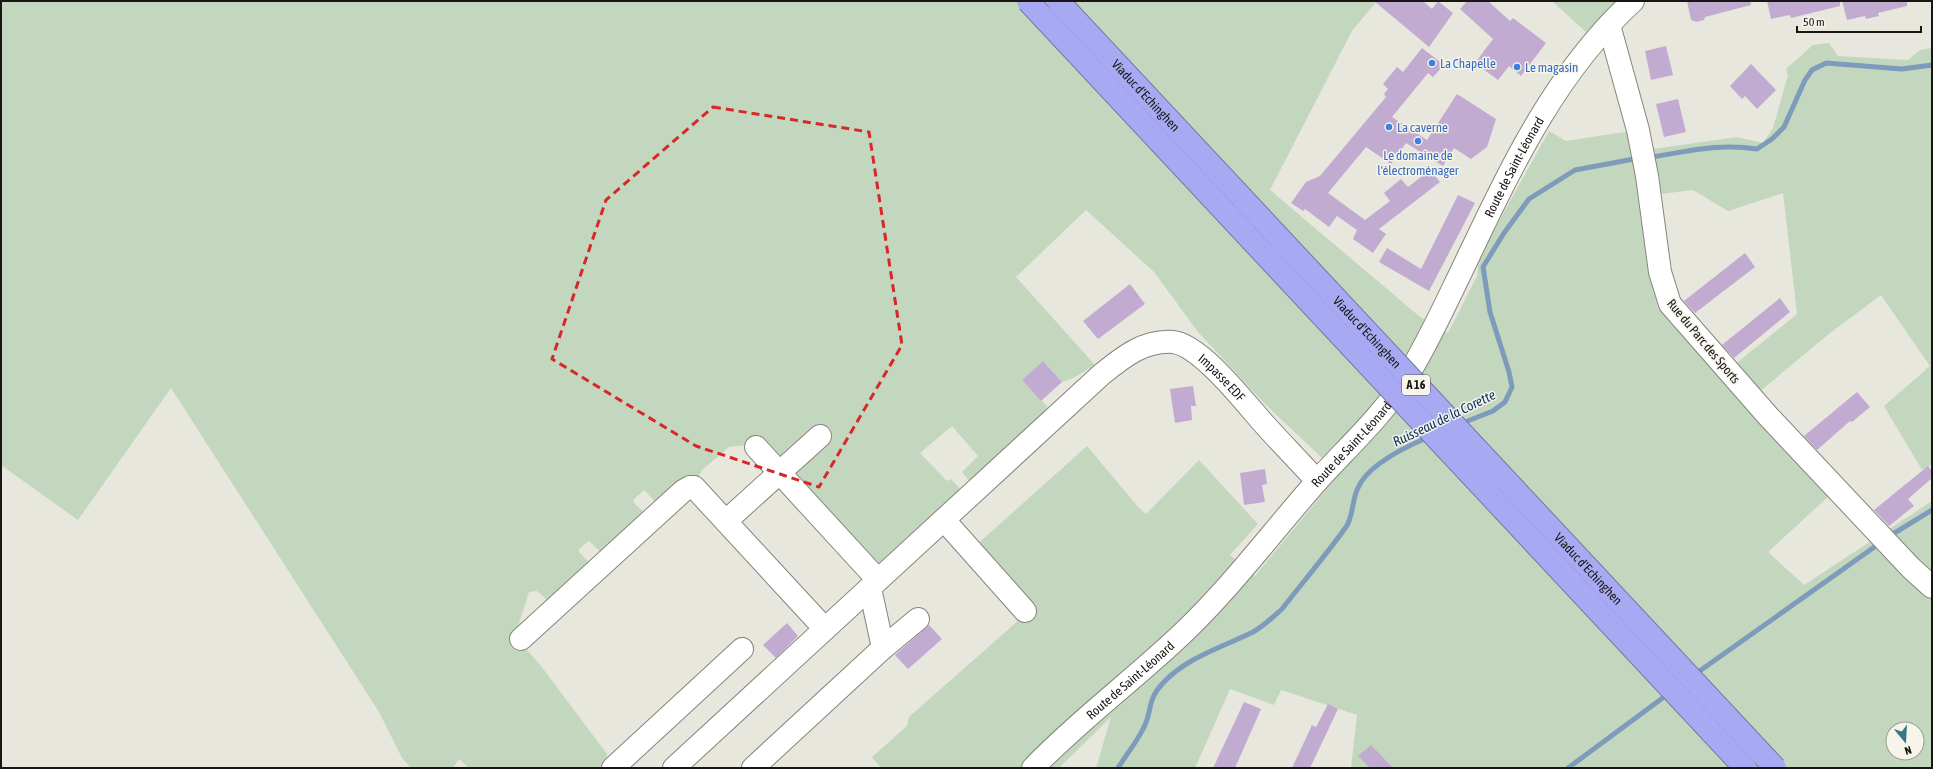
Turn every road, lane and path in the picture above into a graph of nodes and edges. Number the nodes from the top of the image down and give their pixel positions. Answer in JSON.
{"nodes":[{"id":1,"x":1028,"y":1,"type":"edge"},
{"id":2,"x":1058,"y":1,"type":"edge"},
{"id":3,"x":1633,"y":1,"type":"edge"},
{"id":4,"x":1609,"y":25,"type":"junction"},
{"id":5,"x":820,"y":436,"type":"dead end"},
{"id":6,"x":756,"y":447,"type":"dead end"},
{"id":7,"x":780,"y":473,"type":"junction"},
{"id":8,"x":1317,"y":481,"type":"junction"},
{"id":9,"x":944,"y":520,"type":"junction"},
{"id":10,"x":726,"y":521,"type":"junction"},
{"id":11,"x":874,"y":584,"type":"junction"},
{"id":12,"x":1932,"y":587,"type":"edge"},
{"id":13,"x":1025,"y":611,"type":"dead end"},
{"id":14,"x":918,"y":619,"type":"dead end"},
{"id":15,"x":825,"y":629,"type":"junction"},
{"id":16,"x":521,"y":639,"type":"dead end"},
{"id":17,"x":883,"y":648,"type":"junction"},
{"id":18,"x":742,"y":649,"type":"dead end"},
{"id":19,"x":613,"y":768,"type":"edge"},
{"id":20,"x":674,"y":768,"type":"edge"},
{"id":21,"x":753,"y":768,"type":"edge"},
{"id":22,"x":1033,"y":768,"type":"edge"},
{"id":23,"x":1745,"y":768,"type":"edge"},
{"id":24,"x":1775,"y":768,"type":"edge"}],
"edges":[{"from":1,"to":23,"type":"highway","name":"Viaduc d'Echinghen","number":"A 16","bridge":true},
{"from":2,"to":24,"type":"highway","name":"Viaduc d'Echinghen","number":"A 16","bridge":true},
{"from":3,"to":4,"type":"street","name":"Route de Saint-Léonard"},
{"from":4,"to":8,"type":"street","name":"Route de Saint-Léonard"},
{"from":4,"to":12,"type":"street","name":"Rue du Parc des Sports"},
{"from":5,"to":7,"type":"street"},
{"from":6,"to":7,"type":"street"},
{"from":7,"to":10,"type":"street"},
{"from":7,"to":11,"type":"street"},
{"from":8,"to":9,"type":"street","name":"Impasse EDF"},
{"from":8,"to":22,"type":"street","name":"Route de Saint-Léonard"},
{"from":9,"to":11,"type":"street","name":"Impasse EDF"},
{"from":9,"to":13,"type":"street"},
{"from":10,"to":15,"type":"street"},
{"from":10,"to":16,"type":"street"},
{"from":11,"to":15,"type":"street","name":"Impasse EDF"},
{"from":11,"to":17,"type":"street"},
{"from":14,"to":17,"type":"street"},
{"from":15,"to":20,"type":"street","name":"Impasse EDF"},
{"from":17,"to":21,"type":"street"},
{"from":18,"to":19,"type":"street"}]}
